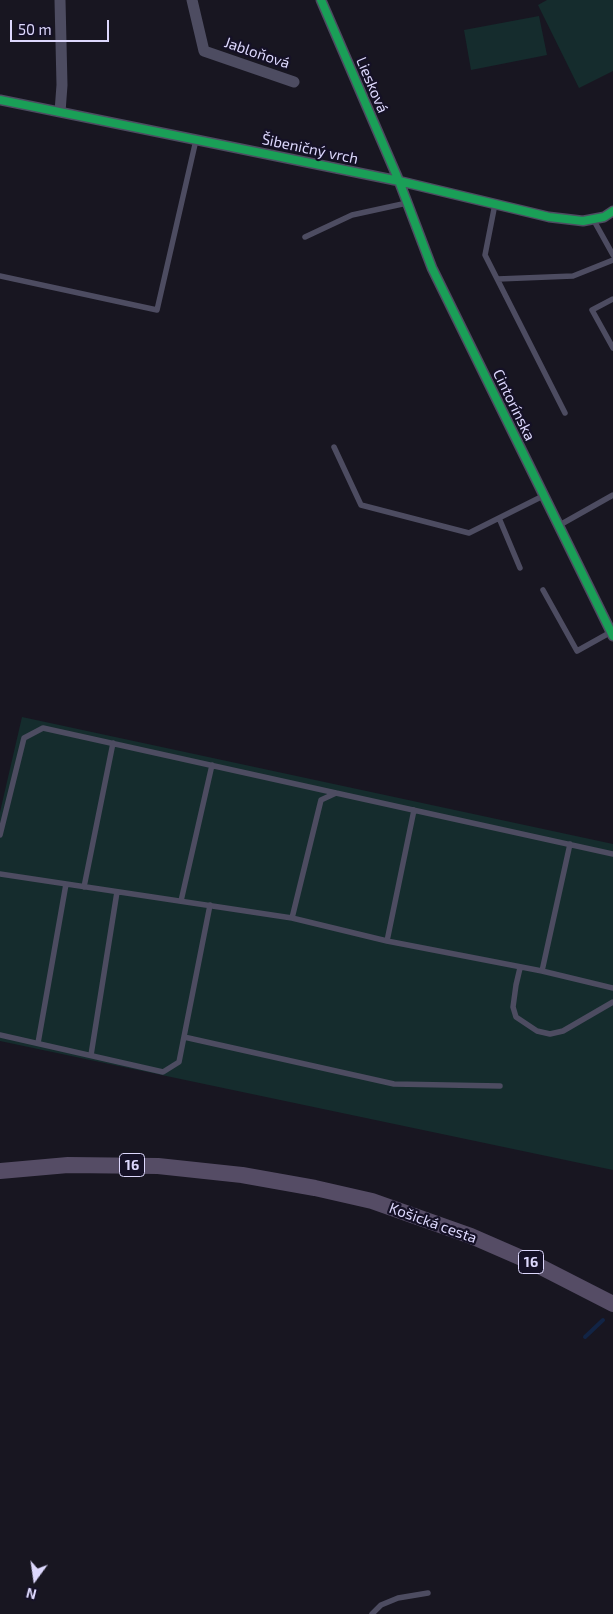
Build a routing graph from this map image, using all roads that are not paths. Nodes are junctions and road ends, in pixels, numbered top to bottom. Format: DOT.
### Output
graph roads {
  1 [pos="60,0"];
  2 [pos="192,0"];
  3 [pos="321,0"];
  4 [pos="294,82"];
  5 [pos="0,100"];
  6 [pos="60,112"];
  7 [pos="196,140"];
  8 [pos="399,182"];
  9 [pos="407,203"];
  10 [pos="495,204"];
  11 [pos="612,213"];
  12 [pos="593,219"];
  13 [pos="305,237"];
  14 [pos="613,255"];
  15 [pos="613,260"];
  16 [pos="0,276"];
  17 [pos="498,280"];
  18 [pos="613,299"];
  19 [pos="613,348"];
  20 [pos="565,413"];
  21 [pos="334,447"];
  22 [pos="613,495"];
  23 [pos="543,496"];
  24 [pos="499,518"];
  25 [pos="558,526"];
  26 [pos="520,568"];
  27 [pos="543,590"];
  28 [pos="612,633"];
  29 [pos="113,743"];
  30 [pos="212,765"];
  31 [pos="336,793"];
  32 [pos="414,810"];
  33 [pos="0,836"];
  34 [pos="570,844"];
  35 [pos="613,854"];
  36 [pos="0,874"];
  37 [pos="66,884"];
  38 [pos="84,887"];
  39 [pos="117,892"];
  40 [pos="181,901"];
  41 [pos="210,905"];
  42 [pos="292,918"];
  43 [pos="387,941"];
  44 [pos="520,968"];
  45 [pos="542,971"];
  46 [pos="613,988"];
  47 [pos="613,1002"];
  48 [pos="0,1035"];
  49 [pos="184,1037"];
  50 [pos="38,1043"];
  51 [pos="91,1055"];
  52 [pos="500,1086"];
  53 [pos="0,1171"];
  54 [pos="613,1304"];
  55 [pos="428,1593"];
  56 [pos="372,1614"];
  1 -- 6 [label="street"];
  2 -- 4 [label="street, Jabloňová"];
  3 -- 8 [label="street, Liesková"];
  5 -- 6 [label="street, Šibeničný vrch"];
  6 -- 7 [label="street, Šibeničný vrch"];
  7 -- 8 [label="street, Šibeničný vrch"];
  7 -- 16 [label="lane"];
  8 -- 9 [label="street, Cintorínska"];
  8 -- 10 [label="street, Šibeničný vrch"];
  9 -- 13 [label="lane"];
  9 -- 23 [label="street, Cintorínska"];
  10 -- 12 [label="street, Šibeničný vrch"];
  10 -- 17 [label="lane"];
  11 -- 12 [label="street, Šibeničný vrch"];
  12 -- 14 [label="lane"];
  15 -- 17 [label="lane"];
  17 -- 20 [label="lane"];
  18 -- 19 [label="lane"];
  21 -- 24 [label="lane"];
  22 -- 25 [label="lane"];
  23 -- 24 [label="lane"];
  23 -- 25 [label="street, Cintorínska"];
  24 -- 26 [label="lane"];
  25 -- 28 [label="street, Cintorínska"];
  27 -- 28 [label="lane"];
  29 -- 30 [label="lane"];
  29 -- 33 [label="lane"];
  29 -- 38 [label="lane"];
  30 -- 31 [label="lane"];
  30 -- 40 [label="lane"];
  31 -- 32 [label="lane"];
  31 -- 42 [label="lane"];
  32 -- 34 [label="lane"];
  32 -- 43 [label="lane"];
  34 -- 35 [label="lane"];
  34 -- 45 [label="lane"];
  36 -- 37 [label="lane"];
  37 -- 38 [label="lane"];
  37 -- 50 [label="lane"];
  38 -- 39 [label="lane"];
  39 -- 40 [label="lane"];
  39 -- 51 [label="lane"];
  40 -- 41 [label="lane"];
  41 -- 42 [label="lane"];
  41 -- 49 [label="lane"];
  42 -- 43 [label="lane"];
  43 -- 44 [label="lane"];
  44 -- 45 [label="lane"];
  44 -- 47 [label="lane"];
  45 -- 46 [label="lane"];
  48 -- 50 [label="lane"];
  49 -- 51 [label="lane"];
  49 -- 52 [label="lane"];
  50 -- 51 [label="lane"];
  53 -- 54 [label="main road, Košická cesta / 16"];
  55 -- 56 [label="lane"];
}
